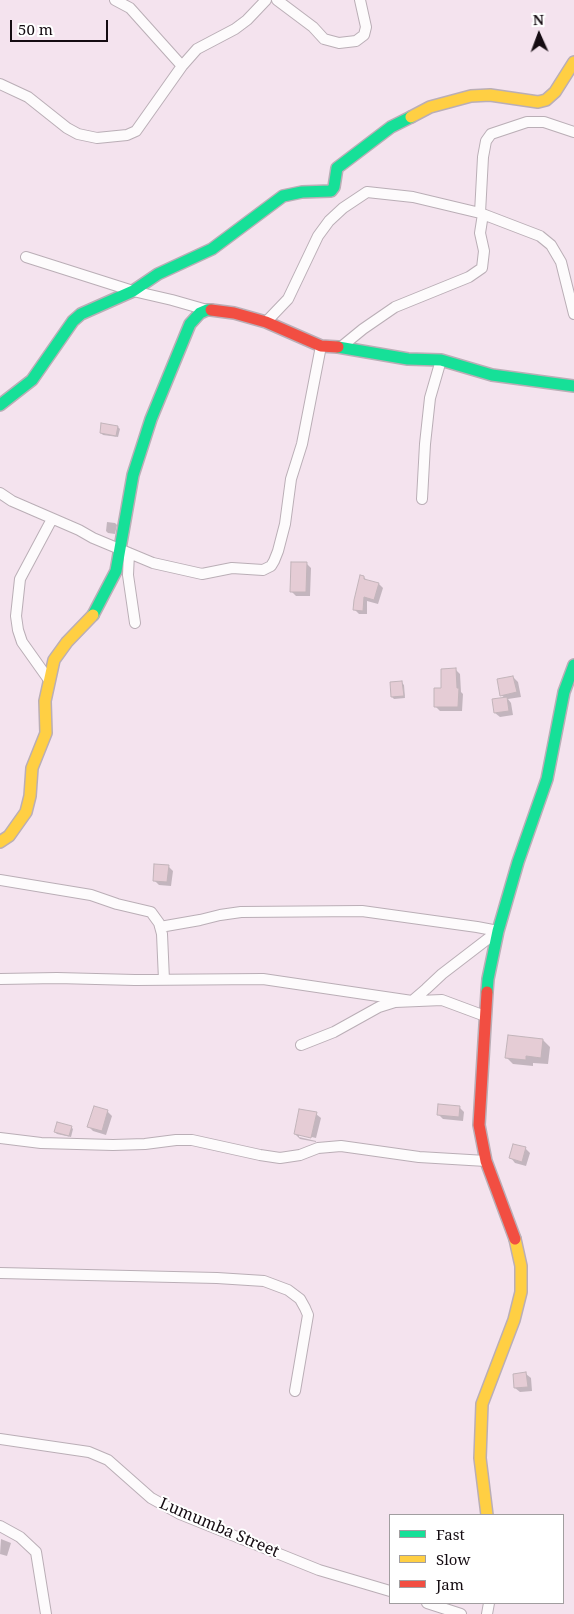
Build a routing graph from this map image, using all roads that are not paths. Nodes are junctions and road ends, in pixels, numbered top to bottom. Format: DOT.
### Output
graph roads {
  1 [pos="115,0"];
  2 [pos="266,0"];
  3 [pos="277,0"];
  4 [pos="360,0"];
  5 [pos="574,62"];
  6 [pos="182,66"];
  7 [pos="0,84"];
  8 [pos="574,132"];
  9 [pos="482,214"];
  10 [pos="26,257"];
  11 [pos="133,291"];
  12 [pos="207,310"];
  13 [pos="574,314"];
  14 [pos="266,322"];
  15 [pos="321,346"];
  16 [pos="341,347"];
  17 [pos="441,360"];
  18 [pos="574,386"];
  19 [pos="0,405"];
  20 [pos="0,493"];
  21 [pos="422,499"];
  22 [pos="52,520"];
  23 [pos="124,550"];
  24 [pos="136,623"];
  25 [pos="574,666"];
  26 [pos="49,680"];
  27 [pos="3,838"];
  28 [pos="0,880"];
  29 [pos="160,927"];
  30 [pos="498,931"];
  31 [pos="0,979"];
  32 [pos="164,980"];
  33 [pos="412,1001"];
  34 [pos="485,1016"];
  35 [pos="301,1045"];
  36 [pos="0,1138"];
  37 [pos="486,1161"];
  38 [pos="0,1273"];
  39 [pos="295,1390"];
  40 [pos="0,1439"];
  41 [pos="487,1514"];
  42 [pos="0,1526"];
  43 [pos="389,1591"];
  44 [pos="430,1604"];
  45 [pos="46,1614"];
  46 [pos="461,1614"];
  1 -- 6 [label="street"];
  2 -- 6 [label="street"];
  3 -- 4 [label="street"];
  5 -- 11 [label="street"];
  6 -- 7 [label="street"];
  8 -- 9 [label="street"];
  9 -- 13 [label="street"];
  9 -- 14 [label="street"];
  9 -- 16 [label="street"];
  10 -- 11 [label="street"];
  11 -- 12 [label="street"];
  11 -- 19 [label="street"];
  12 -- 14 [label="street"];
  12 -- 23 [label="street"];
  14 -- 15 [label="street"];
  15 -- 16 [label="street"];
  15 -- 23 [label="street"];
  16 -- 17 [label="street"];
  17 -- 18 [label="street"];
  17 -- 21 [label="street"];
  20 -- 22 [label="street"];
  22 -- 23 [label="street"];
  22 -- 26 [label="street"];
  23 -- 24 [label="street"];
  23 -- 26 [label="street"];
  25 -- 30 [label="street"];
  26 -- 27 [label="street"];
  28 -- 29 [label="street"];
  29 -- 30 [label="street"];
  29 -- 32 [label="street"];
  30 -- 33 [label="street"];
  30 -- 34 [label="street"];
  31 -- 32 [label="street"];
  32 -- 33 [label="street"];
  33 -- 34 [label="street"];
  33 -- 35 [label="street"];
  34 -- 37 [label="street"];
  36 -- 37 [label="street"];
  37 -- 41 [label="street"];
  38 -- 39 [label="street"];
  40 -- 43 [label="street, Lumumba Street"];
  42 -- 45 [label="street"];
  44 -- 46 [label="street"];
}
